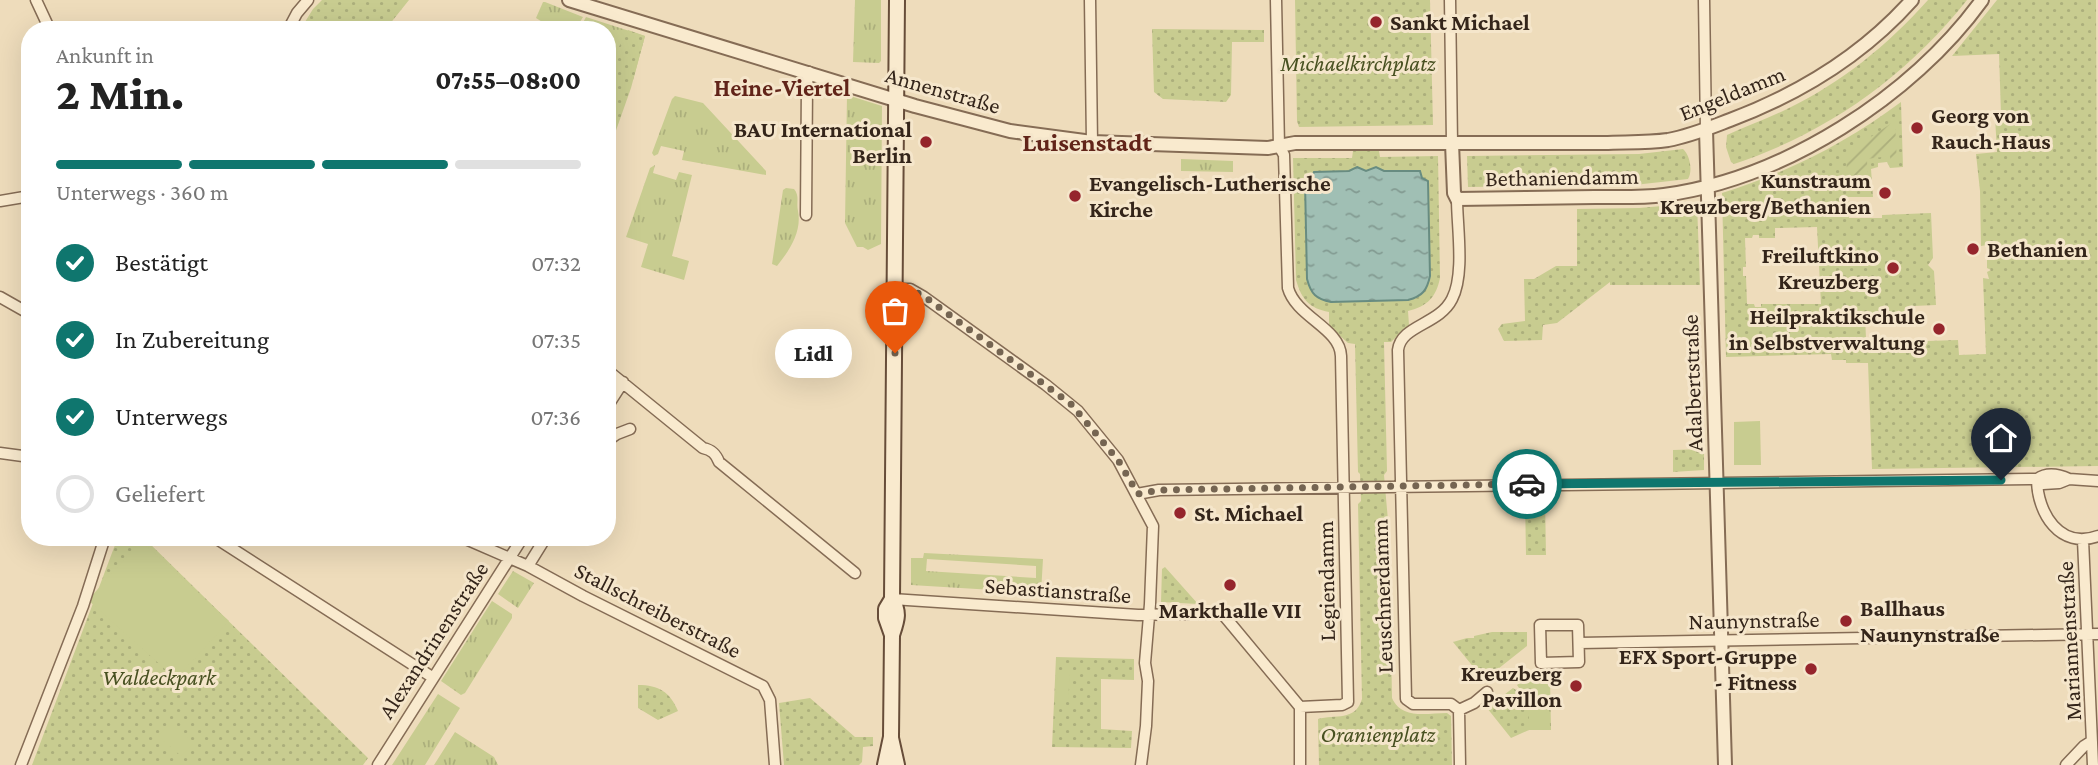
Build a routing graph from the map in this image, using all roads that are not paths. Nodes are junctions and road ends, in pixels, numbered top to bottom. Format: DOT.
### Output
graph roads {
  1 [pos="36,0"];
  2 [pos="308,0"];
  3 [pos="569,0"];
  4 [pos="897,0"];
  5 [pos="1090,0"];
  6 [pos="1276,0"];
  7 [pos="1450,0"];
  8 [pos="1704,0"];
  9 [pos="1912,0"];
  10 [pos="1982,0"];
  11 [pos="46,21"];
  12 [pos="293,21"];
  13 [pos="809,72"];
  14 [pos="897,101"];
  15 [pos="1706,130"];
  16 [pos="1091,142"];
  17 [pos="1452,143"];
  18 [pos="1279,146"];
  19 [pos="1708,185"];
  20 [pos="21,198"];
  21 [pos="1457,199"];
  22 [pos="0,201"];
  23 [pos="806,215"];
  24 [pos="895,289"];
  25 [pos="0,298"];
  26 [pos="21,309"];
  27 [pos="616,377"];
  28 [pos="623,382"];
  29 [pos="616,393"];
  30 [pos="629,429"];
  31 [pos="616,435"];
  32 [pos="0,453"];
  33 [pos="21,456"];
  34 [pos="2095,479"];
  35 [pos="2037,480"];
  36 [pos="1717,483"];
  37 [pos="1400,486"];
  38 [pos="1344,488"];
  39 [pos="1138,494"];
  40 [pos="2098,536"];
  41 [pos="2083,540"];
  42 [pos="102,546"];
  43 [pos="228,546"];
  44 [pos="480,546"];
  45 [pos="517,546"];
  46 [pos="540,546"];
  47 [pos="508,559"];
  48 [pos="527,566"];
  49 [pos="855,573"];
  50 [pos="892,598"];
  51 [pos="1149,614"];
  52 [pos="2093,634"];
  53 [pos="1722,639"];
  54 [pos="1579,643"];
  55 [pos="432,677"];
  56 [pos="1487,692"];
  57 [pos="1300,707"];
  58 [pos="1459,710"];
  59 [pos="891,737"];
  60 [pos="2095,742"];
  61 [pos="21,765"];
  62 [pos="377,765"];
  63 [pos="775,765"];
  64 [pos="885,765"];
  65 [pos="897,765"];
  66 [pos="1141,765"];
  67 [pos="1300,765"];
  68 [pos="1460,765"];
  69 [pos="1725,765"];
  70 [pos="2066,765"];
  71 [pos="2094,765"];
  1 -- 11 [label="street"];
  2 -- 12 [label="street"];
  3 -- 13 [label="street, Annenstraße"];
  4 -- 14 [label="main road"];
  5 -- 16 [label="street"];
  6 -- 18 [label="street"];
  7 -- 17 [label="street"];
  8 -- 15 [label="street, Adalbertstraße"];
  9 -- 15 [label="street, Engeldamm"];
  10 -- 19 [label="street, Bethaniendamm"];
  13 -- 14 [label="street, Annenstraße"];
  13 -- 23 [label="street"];
  14 -- 16 [label="street, Annenstraße"];
  14 -- 24 [label="main road"];
  15 -- 17 [label="street, Engeldamm"];
  15 -- 19 [label="street, Adalbertstraße"];
  16 -- 18 [label="street, Annenstraße"];
  17 -- 18 [label="street"];
  17 -- 21 [label="street, Leuschnerdamm"];
  18 -- 38 [label="street, Legiendamm"];
  19 -- 21 [label="street, Bethaniendamm"];
  19 -- 36 [label="street, Adalbertstraße"];
  20 -- 22 [label="street"];
  21 -- 37 [label="street, Leuschnerdamm"];
  24 -- 39 [label="street"];
  24 -- 50 [label="main road"];
  25 -- 26 [label="street"];
  27 -- 28 [label="street"];
  28 -- 29 [label="street"];
  28 -- 49 [label="street"];
  30 -- 31 [label="street"];
  32 -- 33 [label="street"];
  34 -- 35 [label="street"];
  35 -- 36 [label="street"];
  35 -- 41 [label="street"];
  36 -- 37 [label="street"];
  36 -- 53 [label="street, Adalbertstraße"];
  37 -- 38 [label="street"];
  37 -- 58 [label="street, Leuschnerdamm"];
  38 -- 39 [label="street"];
  38 -- 57 [label="street, Legiendamm"];
  39 -- 51 [label="street"];
  40 -- 41 [label="street"];
  41 -- 52 [label="street, Mariannenstraße"];
  42 -- 61 [label="street"];
  43 -- 55 [label="street"];
  44 -- 47 [label="street, Stallschreiberstraße"];
  45 -- 47 [label="street, Alexandrinenstraße"];
  46 -- 48 [label="street, Alexandrinenstraße"];
  47 -- 48 [label="street, Stallschreiberstraße"];
  47 -- 55 [label="street, Alexandrinenstraße"];
  48 -- 63 [label="street, Stallschreiberstraße"];
  50 -- 51 [label="street, Sebastianstraße"];
  50 -- 59 [label="main road"];
  51 -- 57 [label="street, Sebastianstraße"];
  51 -- 66 [label="street"];
  52 -- 53 [label="street, Naunynstraße"];
  52 -- 60 [label="street, Mariannenstraße"];
  53 -- 54 [label="street, Naunynstraße"];
  53 -- 69 [label="street, Adalbertstraße"];
  54 -- 54 [label="street"];
  55 -- 62 [label="street, Alexandrinenstraße"];
  56 -- 58 [label="street"];
  57 -- 67 [label="street"];
  58 -- 68 [label="street"];
  59 -- 64 [label="main road"];
  59 -- 65 [label="main road"];
  60 -- 70 [label="street"];
  60 -- 71 [label="street, Mariannenstraße"];
}
